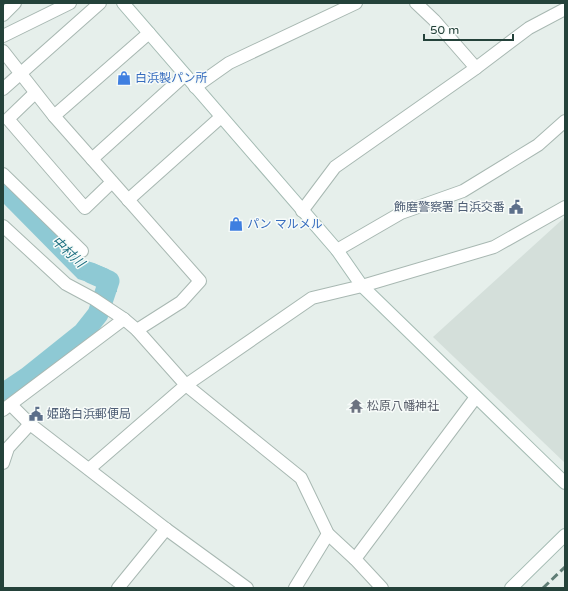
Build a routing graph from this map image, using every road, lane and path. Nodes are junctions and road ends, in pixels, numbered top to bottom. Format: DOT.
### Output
graph roads {
  1 [pos="15,3"];
  2 [pos="70,3"];
  3 [pos="100,3"];
  4 [pos="123,3"];
  5 [pos="356,3"];
  6 [pos="416,3"];
  7 [pos="565,9"];
  8 [pos="3,15"];
  9 [pos="149,33"];
  10 [pos="3,36"];
  11 [pos="3,52"];
  12 [pos="476,68"];
  13 [pos="20,74"];
  14 [pos="185,75"];
  15 [pos="195,87"];
  16 [pos="3,89"];
  17 [pos="35,93"];
  18 [pos="54,116"];
  19 [pos="221,117"];
  20 [pos="565,121"];
  21 [pos="92,159"];
  22 [pos="3,174"];
  23 [pos="112,182"];
  24 [pos="128,200"];
  25 [pos="565,207"];
  26 [pos="302,211"];
  27 [pos="3,226"];
  28 [pos="337,250"];
  29 [pos="82,251"];
  30 [pos="362,286"];
  31 [pos="124,319"];
  32 [pos="137,330"];
  33 [pos="186,385"];
  34 [pos="476,397"];
  35 [pos="7,407"];
  36 [pos="30,424"];
  37 [pos="3,463"];
  38 [pos="89,470"];
  39 [pos="565,483"];
  40 [pos="166,529"];
  41 [pos="328,534"];
  42 [pos="565,535"];
  43 [pos="355,559"];
  44 [pos="118,588"];
  45 [pos="246,588"];
  46 [pos="295,588"];
  47 [pos="382,588"];
  48 [pos="511,588"];
  1 -- 8 [label="street"];
  2 -- 10 [label="street"];
  3 -- 13 [label="street"];
  4 -- 9 [label="street"];
  5 -- 15 [label="street"];
  6 -- 12 [label="street"];
  7 -- 12 [label="street"];
  9 -- 14 [label="street"];
  9 -- 18 [label="street"];
  11 -- 13 [label="street"];
  12 -- 26 [label="street"];
  13 -- 16 [label="street"];
  13 -- 17 [label="street"];
  14 -- 15 [label="street"];
  14 -- 21 [label="street"];
  15 -- 19 [label="street"];
  17 -- 18 [label="street"];
  17 -- 23 [label="street"];
  18 -- 21 [label="street"];
  19 -- 24 [label="street"];
  19 -- 26 [label="street"];
  20 -- 28 [label="street"];
  21 -- 23 [label="street"];
  22 -- 29 [label="street"];
  23 -- 24 [label="street"];
  24 -- 32 [label="street"];
  25 -- 30 [label="street"];
  26 -- 28 [label="street"];
  27 -- 31 [label="street"];
  28 -- 30 [label="street"];
  30 -- 33 [label="street"];
  30 -- 34 [label="street"];
  31 -- 32 [label="street"];
  31 -- 35 [label="street"];
  32 -- 33 [label="street"];
  33 -- 38 [label="street"];
  33 -- 41 [label="street"];
  34 -- 39 [label="street"];
  34 -- 43 [label="street"];
  35 -- 36 [label="street"];
  36 -- 37 [label="street"];
  36 -- 38 [label="street"];
  38 -- 40 [label="street"];
  40 -- 44 [label="street"];
  40 -- 45 [label="street"];
  41 -- 43 [label="street"];
  41 -- 46 [label="street"];
  42 -- 48 [label="street"];
  43 -- 47 [label="street"];
}
